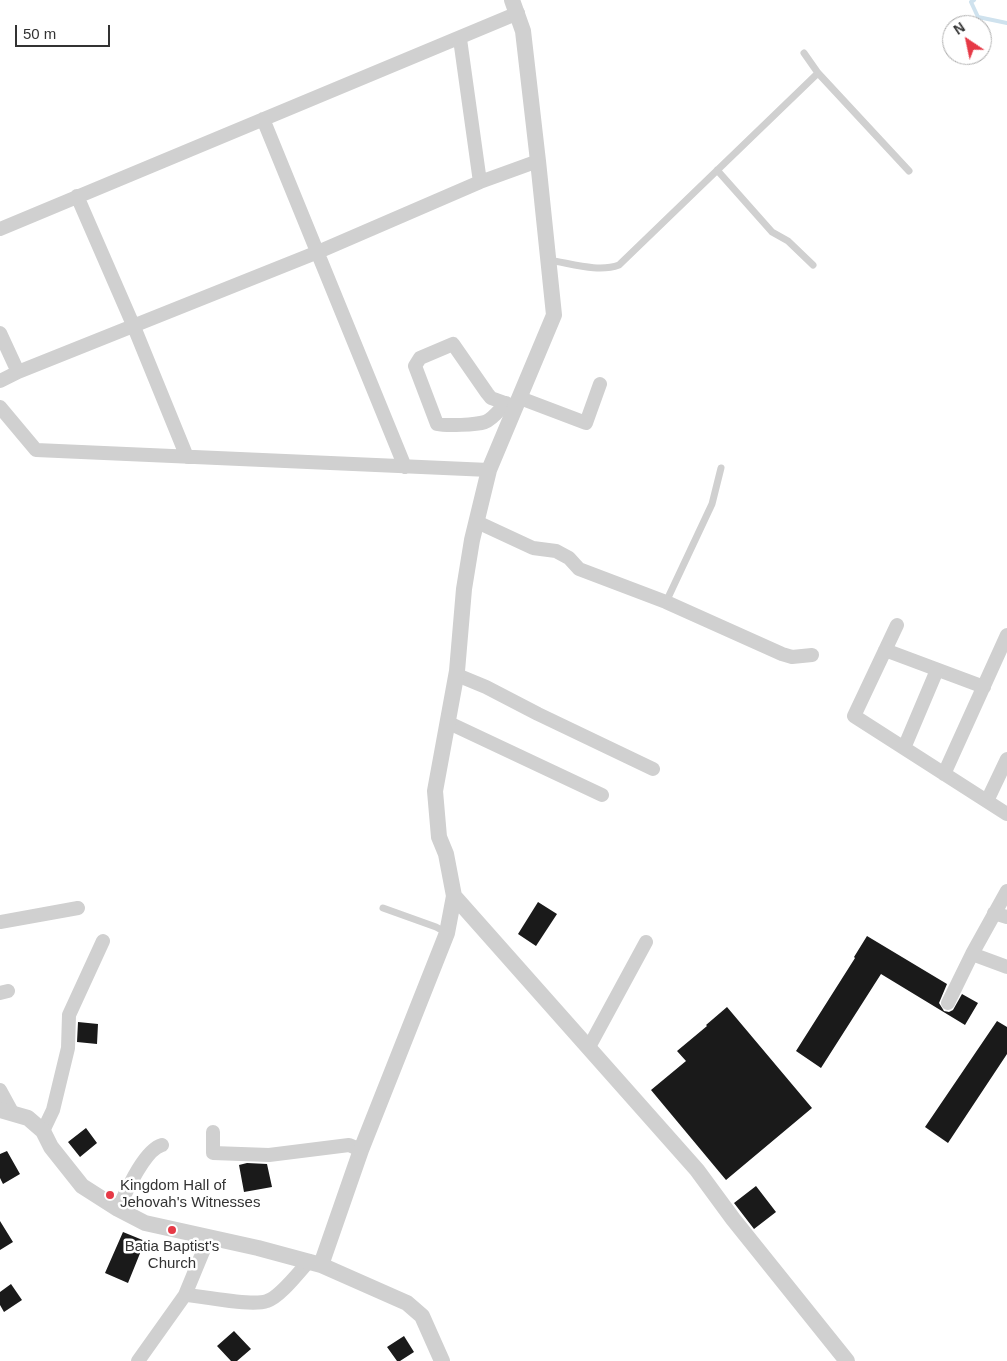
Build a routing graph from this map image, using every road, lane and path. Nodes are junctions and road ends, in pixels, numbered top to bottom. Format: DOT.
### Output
graph roads {
  1 [pos="515,7"];
  2 [pos="460,39"];
  3 [pos="804,53"];
  4 [pos="818,73"];
  5 [pos="263,119"];
  6 [pos="538,161"];
  7 [pos="717,170"];
  8 [pos="908,171"];
  9 [pos="480,182"];
  10 [pos="77,196"];
  11 [pos="0,229"];
  12 [pos="318,252"];
  13 [pos="548,260"];
  14 [pos="813,265"];
  15 [pos="134,327"];
  16 [pos="0,333"];
  17 [pos="18,372"];
  18 [pos="0,381"];
  19 [pos="600,384"];
  20 [pos="514,403"];
  21 [pos="0,407"];
  22 [pos="186,456"];
  23 [pos="405,467"];
  24 [pos="721,468"];
  25 [pos="489,470"];
  26 [pos="477,522"];
  27 [pos="666,602"];
  28 [pos="897,625"];
  29 [pos="1007,635"];
  30 [pos="885,650"];
  31 [pos="812,655"];
  32 [pos="937,670"];
  33 [pos="457,676"];
  34 [pos="984,687"];
  35 [pos="449,722"];
  36 [pos="904,748"];
  37 [pos="1007,759"];
  38 [pos="653,769"];
  39 [pos="944,774"];
  40 [pos="602,795"];
  41 [pos="986,801"];
  42 [pos="1007,814"];
  43 [pos="1007,891"];
  44 [pos="454,896"];
  45 [pos="78,908"];
  46 [pos="383,908"];
  47 [pos="1001,915"];
  48 [pos="0,922"];
  49 [pos="448,933"];
  50 [pos="103,941"];
  51 [pos="646,942"];
  52 [pos="972,954"];
  53 [pos="1007,967"];
  54 [pos="948,1003"];
  55 [pos="589,1046"];
  56 [pos="0,1090"];
  57 [pos="6,1111"];
  58 [pos="43,1131"];
  59 [pos="213,1132"];
  60 [pos="162,1145"];
  61 [pos="361,1150"];
  62 [pos="118,1209"];
  63 [pos="209,1237"];
  64 [pos="315,1263"];
  65 [pos="185,1295"];
  66 [pos="138,1361"];
  67 [pos="442,1361"];
  68 [pos="848,1361"];
  1 -- 2 [label="street"];
  1 -- 6 [label="street"];
  2 -- 5 [label="street"];
  2 -- 9 [label="street"];
  3 -- 4 [label="lane"];
  4 -- 7 [label="lane"];
  4 -- 8 [label="lane"];
  5 -- 10 [label="street"];
  5 -- 12 [label="street"];
  6 -- 9 [label="street"];
  6 -- 13 [label="street"];
  7 -- 13 [label="lane"];
  7 -- 14 [label="lane"];
  9 -- 12 [label="street"];
  10 -- 11 [label="street"];
  10 -- 15 [label="street"];
  12 -- 15 [label="street"];
  12 -- 23 [label="street"];
  13 -- 20 [label="street"];
  15 -- 17 [label="street"];
  15 -- 22 [label="street"];
  16 -- 17 [label="street"];
  17 -- 18 [label="street"];
  19 -- 20 [label="street"];
  20 -- 20 [label="street"];
  20 -- 25 [label="street"];
  21 -- 22 [label="street"];
  22 -- 23 [label="street"];
  23 -- 25 [label="street"];
  24 -- 27 [label="lane"];
  25 -- 26 [label="street"];
  26 -- 27 [label="street"];
  26 -- 33 [label="street"];
  27 -- 31 [label="street"];
  28 -- 30 [label="street"];
  29 -- 34 [label="street"];
  30 -- 32 [label="street"];
  30 -- 36 [label="street"];
  32 -- 34 [label="street"];
  32 -- 36 [label="street"];
  33 -- 35 [label="street"];
  33 -- 38 [label="street"];
  34 -- 39 [label="street"];
  35 -- 40 [label="street"];
  35 -- 44 [label="street"];
  36 -- 39 [label="street"];
  37 -- 41 [label="street"];
  39 -- 41 [label="street"];
  41 -- 42 [label="street"];
  43 -- 47 [label="street"];
  44 -- 49 [label="street"];
  44 -- 55 [label="street"];
  45 -- 48 [label="street"];
  46 -- 49 [label="lane"];
  47 -- 52 [label="street"];
  49 -- 61 [label="street"];
  50 -- 58 [label="street"];
  51 -- 55 [label="street"];
  52 -- 53 [label="street"];
  52 -- 54 [label="street"];
  55 -- 68 [label="street"];
  56 -- 57 [label="street"];
  57 -- 58 [label="street"];
  58 -- 62 [label="street"];
  59 -- 61 [label="street"];
  60 -- 62 [label="street"];
  61 -- 64 [label="street"];
  62 -- 63 [label="street"];
  63 -- 64 [label="street"];
  63 -- 65 [label="street"];
  64 -- 65 [label="street"];
  64 -- 67 [label="street"];
  65 -- 66 [label="street"];
}
